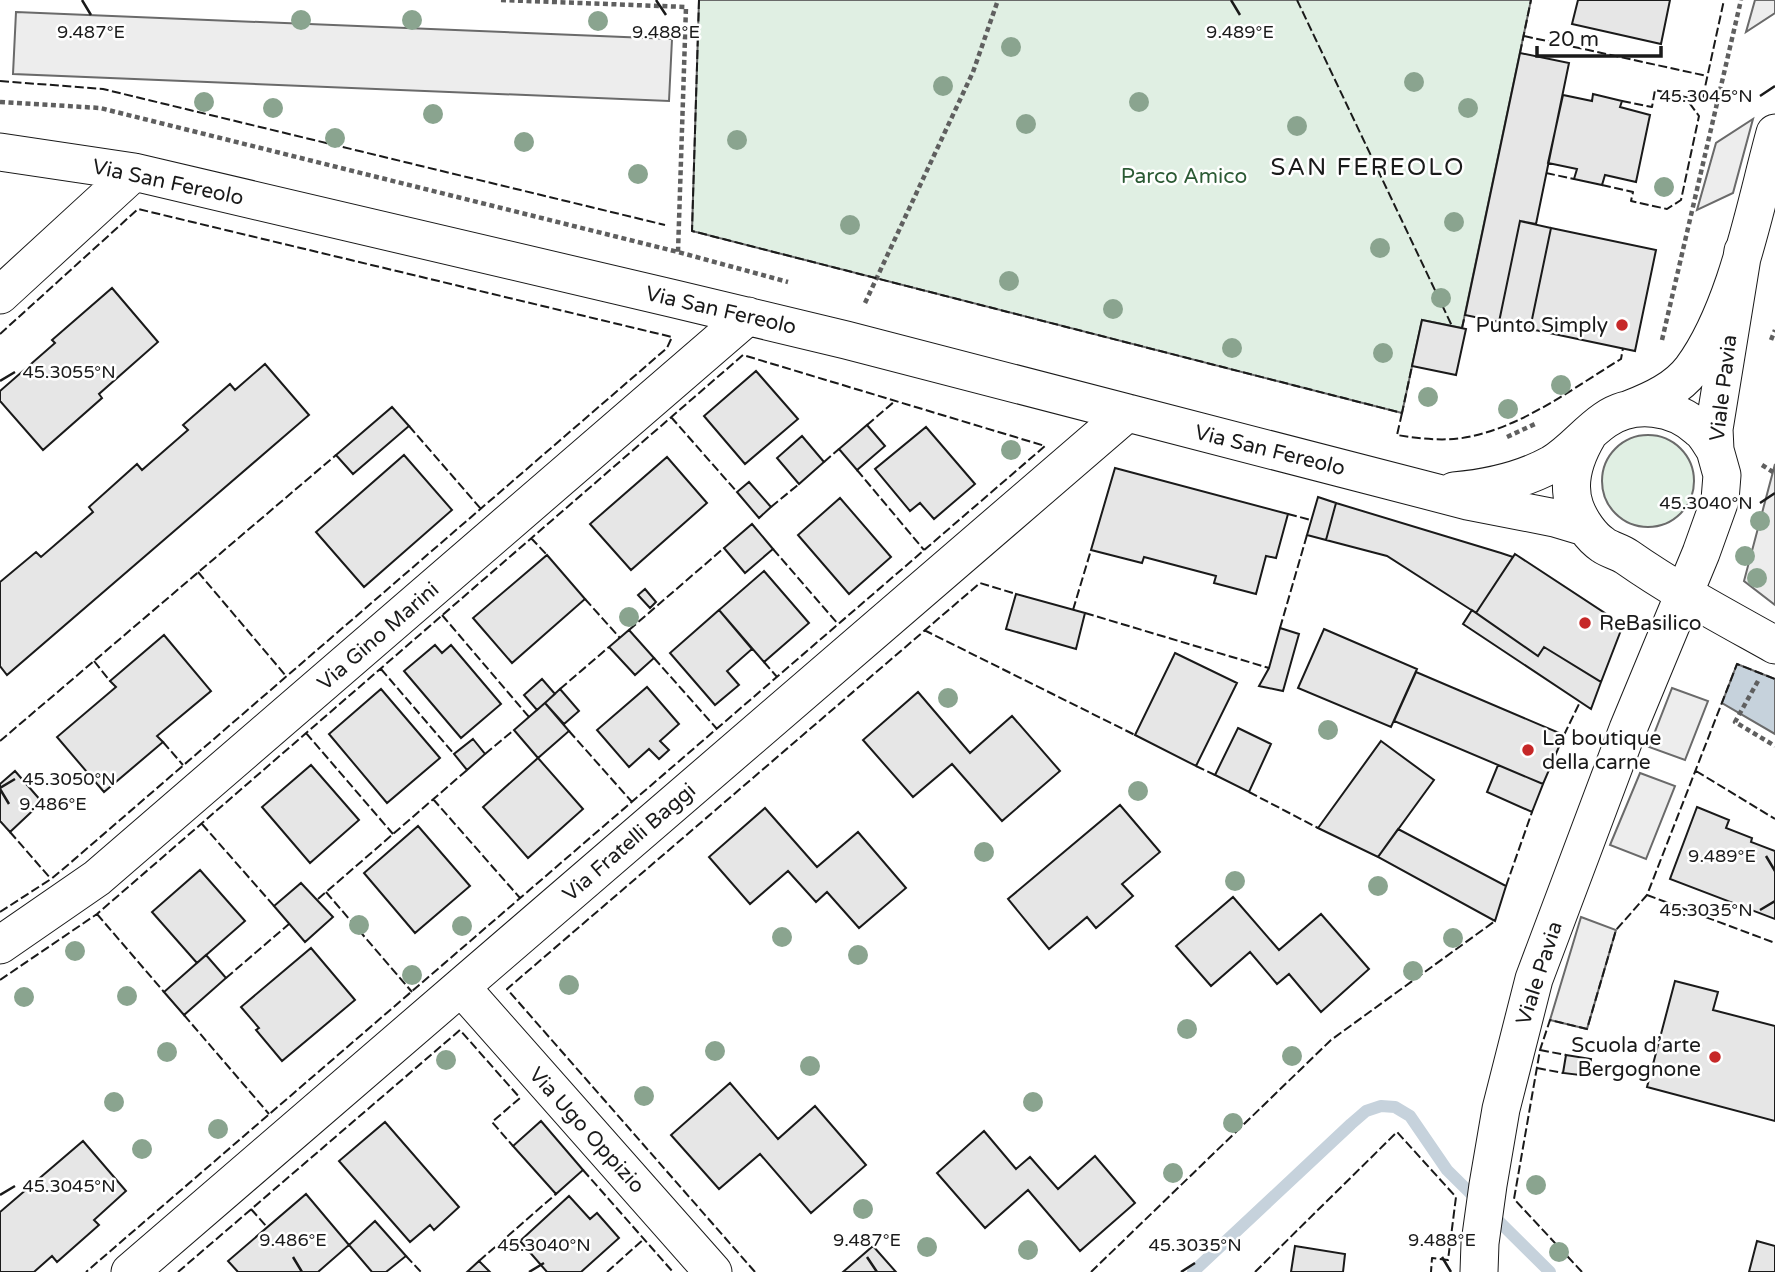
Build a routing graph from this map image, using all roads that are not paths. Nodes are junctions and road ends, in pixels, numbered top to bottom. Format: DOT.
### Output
graph roads {
  1 [pos="1775,133"];
  2 [pos="0,152"];
  3 [pos="134,172"];
  4 [pos="1743,251"];
  5 [pos="0,295"];
  6 [pos="748,316"];
  7 [pos="1630,409"];
  8 [pos="1127,413"];
  9 [pos="1588,435"];
  10 [pos="1715,450"];
  11 [pos="1436,492"];
  12 [pos="1710,523"];
  13 [pos="1585,527"];
  14 [pos="1630,559"];
  15 [pos="1684,593"];
  16 [pos="1769,659"];
  17 [pos="1645,687"];
  18 [pos="0,945"];
  19 [pos="461,987"];
  20 [pos="1480,1257"];
  21 [pos="130,1272"];
  22 [pos="713,1272"];
  1 -- 4 [label="street, Viale Pavia"];
  2 -- 3 [label="street, Via San Fereolo"];
  3 -- 5 [label="street"];
  3 -- 6 [label="street, Via San Fereolo"];
  4 -- 7 [label="street, Viale Pavia"];
  4 -- 10 [label="street, Viale Pavia"];
  6 -- 8 [label="street, Via San Fereolo"];
  6 -- 18 [label="street, Via Gino Marini"];
  7 -- 9 [label="street, Via San Fereolo"];
  7 -- 10 [label="street"];
  8 -- 11 [label="street, Via San Fereolo"];
  8 -- 19 [label="street, Via Fratelli Baggi"];
  9 -- 11 [label="street, Via San Fereolo"];
  9 -- 13 [label="street, Via San Fereolo"];
  10 -- 12 [label="street, Viale Pavia"];
  11 -- 13 [label="street, Via San Fereolo"];
  12 -- 14 [label="street, Viale Pavia"];
  12 -- 15 [label="street, Viale Pavia"];
  13 -- 14 [label="street, Via San Fereolo"];
  14 -- 15 [label="street, Via San Fereolo"];
  14 -- 17 [label="street, Viale Pavia"];
  15 -- 16 [label="street, Via San Fereolo"];
  15 -- 17 [label="street, Viale Pavia"];
  17 -- 20 [label="street, Viale Pavia"];
  19 -- 21 [label="street, Via Fratelli Baggi"];
  19 -- 22 [label="street, Via Ugo Oppizio"];
}
